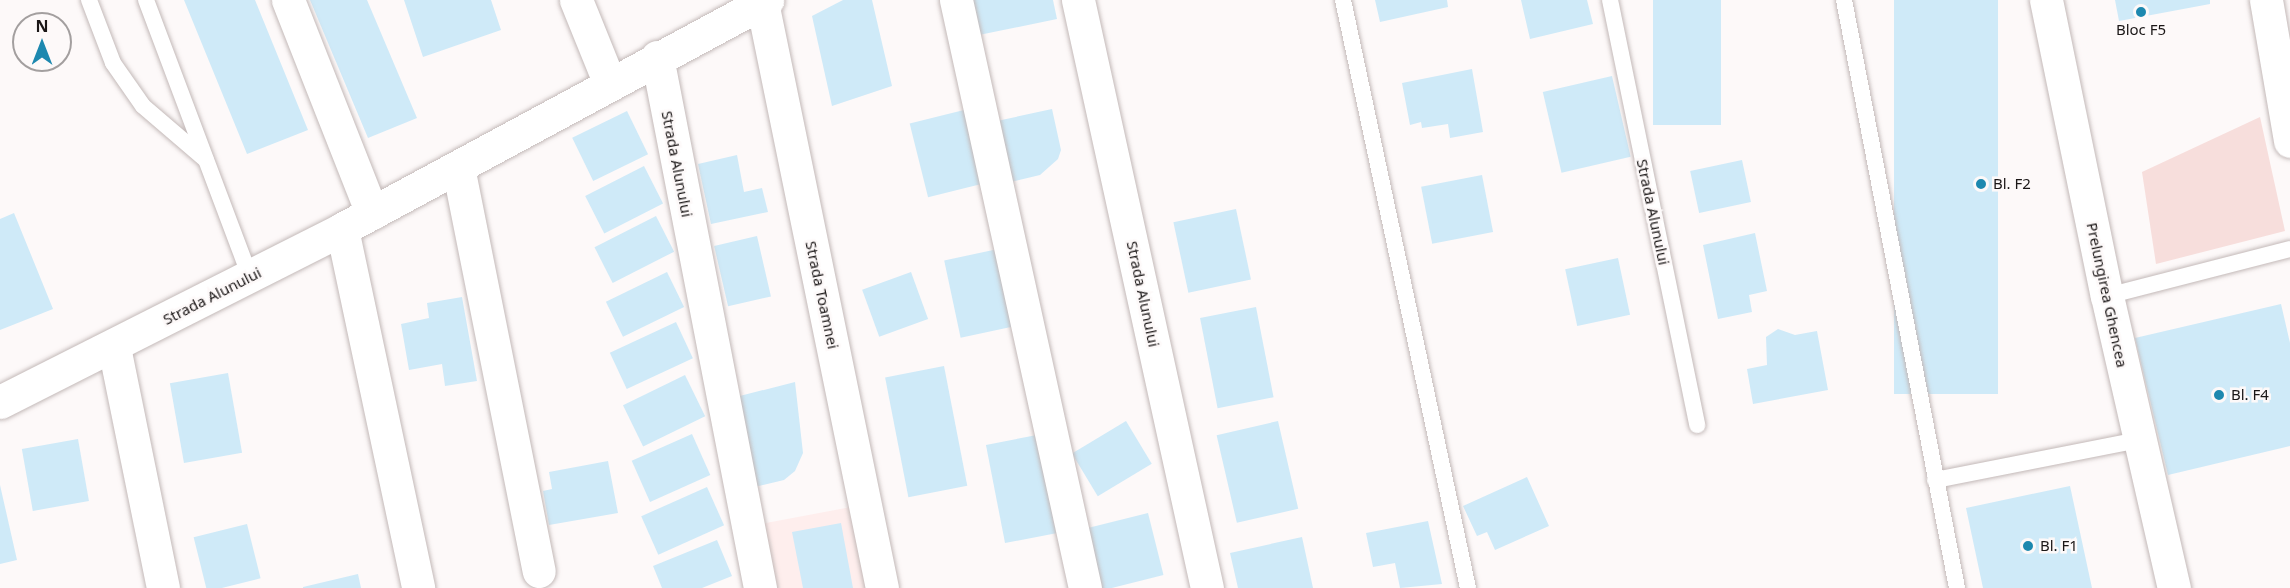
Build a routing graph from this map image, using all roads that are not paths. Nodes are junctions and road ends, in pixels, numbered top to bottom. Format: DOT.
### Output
graph roads {
  1 [pos="89,0"];
  2 [pos="146,0"];
  3 [pos="288,0"];
  4 [pos="576,0"];
  5 [pos="956,0"];
  6 [pos="1078,0"];
  7 [pos="1343,0"];
  8 [pos="1610,0"];
  9 [pos="1844,0"];
  10 [pos="2046,0"];
  11 [pos="2266,0"];
  12 [pos="748,5"];
  13 [pos="657,57"];
  14 [pos="610,84"];
  15 [pos="2290,141"];
  16 [pos="206,160"];
  17 [pos="458,167"];
  18 [pos="372,213"];
  19 [pos="342,229"];
  20 [pos="2290,249"];
  21 [pos="250,276"];
  22 [pos="2107,296"];
  23 [pos="114,347"];
  24 [pos="0,402"];
  25 [pos="1697,425"];
  26 [pos="2139,440"];
  27 [pos="1935,480"];
  28 [pos="539,571"];
  29 [pos="163,588"];
  30 [pos="418,588"];
  31 [pos="760,588"];
  32 [pos="882,588"];
  33 [pos="1085,588"];
  34 [pos="1207,588"];
  35 [pos="1468,588"];
  36 [pos="1957,588"];
  37 [pos="2174,588"];
  1 -- 16 [label="lane"];
  2 -- 16 [label="lane"];
  3 -- 18 [label="street"];
  4 -- 14 [label="street"];
  5 -- 33 [label="street"];
  6 -- 34 [label="street, Strada Alunului"];
  7 -- 35 [label="lane"];
  8 -- 25 [label="lane, Strada Alunului"];
  9 -- 27 [label="lane"];
  10 -- 22 [label="street, Prelungirea Ghencea"];
  11 -- 15 [label="street"];
  12 -- 13 [label="street, Strada Alunului"];
  12 -- 32 [label="street, Strada Toamnei"];
  13 -- 14 [label="street, Strada Alunului"];
  13 -- 31 [label="street, Strada Alunului"];
  14 -- 17 [label="street, Strada Alunului"];
  16 -- 21 [label="lane"];
  17 -- 18 [label="street, Strada Alunului"];
  17 -- 28 [label="street"];
  18 -- 19 [label="street, Strada Alunului"];
  19 -- 21 [label="street, Strada Alunului"];
  19 -- 30 [label="street"];
  20 -- 22 [label="lane"];
  21 -- 23 [label="street, Strada Alunului"];
  22 -- 26 [label="street, Prelungirea Ghencea"];
  23 -- 24 [label="street, Strada Alunului"];
  23 -- 29 [label="street"];
  26 -- 27 [label="lane"];
  26 -- 37 [label="street, Prelungirea Ghencea"];
  27 -- 36 [label="lane"];
}
